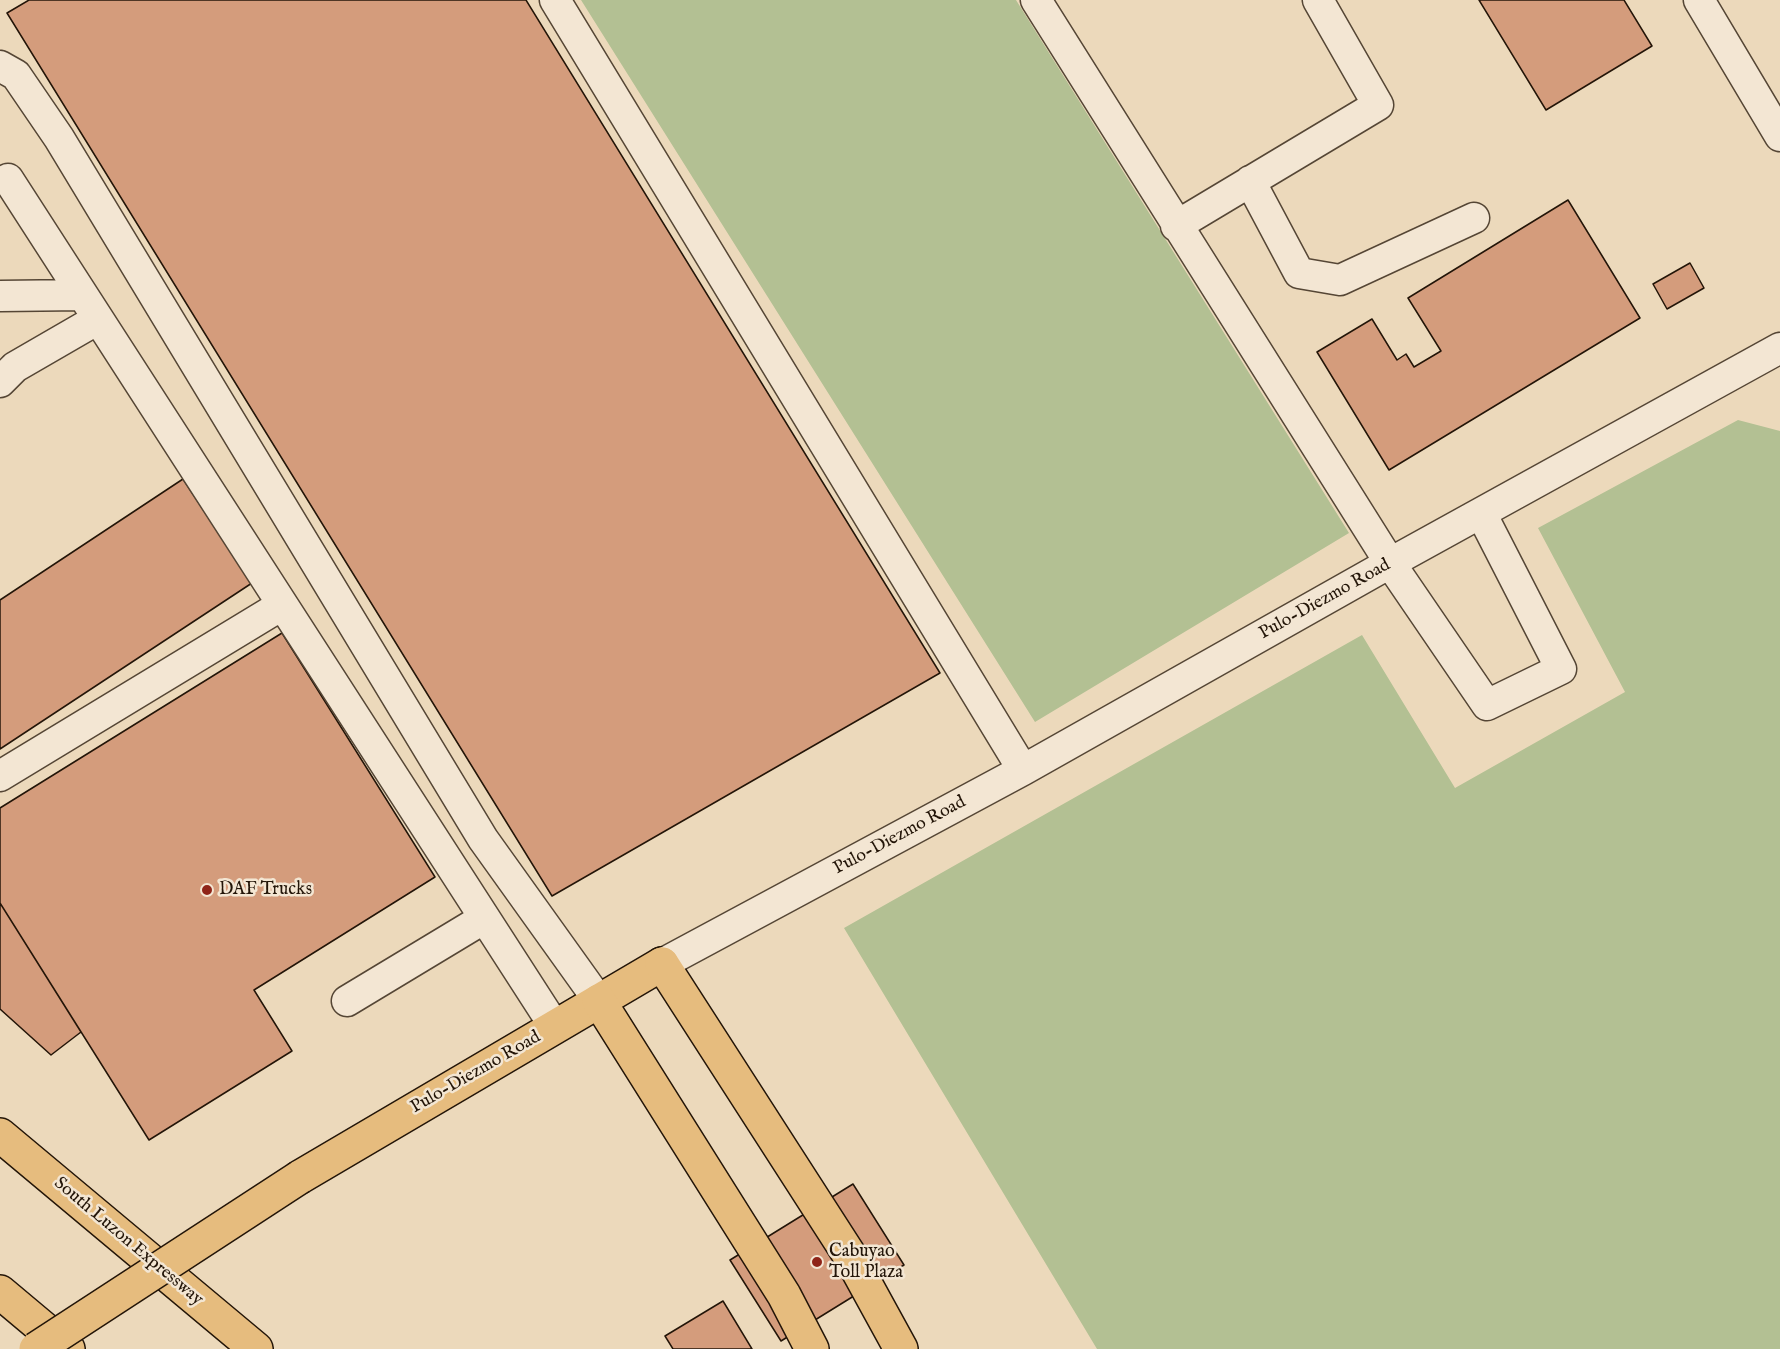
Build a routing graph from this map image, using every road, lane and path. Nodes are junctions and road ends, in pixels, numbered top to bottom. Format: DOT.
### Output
graph roads {
  1 [pos="555,0"];
  2 [pos="1036,0"];
  3 [pos="1318,0"];
  4 [pos="1699,0"];
  5 [pos="0,66"];
  6 [pos="1780,136"];
  7 [pos="8,179"];
  8 [pos="1250,181"];
  9 [pos="1474,218"];
  10 [pos="1176,226"];
  11 [pos="0,296"];
  12 [pos="90,307"];
  13 [pos="1780,348"];
  14 [pos="0,381"];
  15 [pos="1481,513"];
  16 [pos="1390,563"];
  17 [pos="282,605"];
  18 [pos="1023,770"];
  19 [pos="0,776"];
  20 [pos="483,919"];
  21 [pos="662,964"];
  22 [pos="347,1001"];
  23 [pos="599,1001"];
  24 [pos="555,1027"];
  25 [pos="0,1136"];
  26 [pos="0,1292"];
  27 [pos="36,1349"];
  28 [pos="68,1349"];
  29 [pos="256,1349"];
  30 [pos="812,1349"];
  31 [pos="901,1349"];
  1 -- 18 [label="street"];
  2 -- 10 [label="street"];
  3 -- 8 [label="street"];
  4 -- 6 [label="street"];
  5 -- 23 [label="street"];
  7 -- 12 [label="street"];
  8 -- 9 [label="street"];
  8 -- 10 [label="street"];
  10 -- 16 [label="street"];
  11 -- 12 [label="street"];
  12 -- 14 [label="street"];
  12 -- 17 [label="street"];
  13 -- 15 [label="street, Pulo-Diezmo Road"];
  15 -- 16 [label="street, Pulo-Diezmo Road"];
  15 -- 16 [label="street"];
  16 -- 18 [label="street, Pulo-Diezmo Road"];
  17 -- 19 [label="street"];
  17 -- 20 [label="street"];
  18 -- 21 [label="street, Pulo-Diezmo Road"];
  20 -- 22 [label="street"];
  20 -- 24 [label="street"];
  21 -- 23 [label="main road, Pulo-Diezmo Road"];
  21 -- 31 [label="main road"];
  23 -- 24 [label="main road, Pulo-Diezmo Road"];
  23 -- 30 [label="main road"];
  24 -- 27 [label="main road, Pulo-Diezmo Road, bridge"];
  25 -- 29 [label="main road, South Luzon Expressway"];
  26 -- 28 [label="main road"];
}
